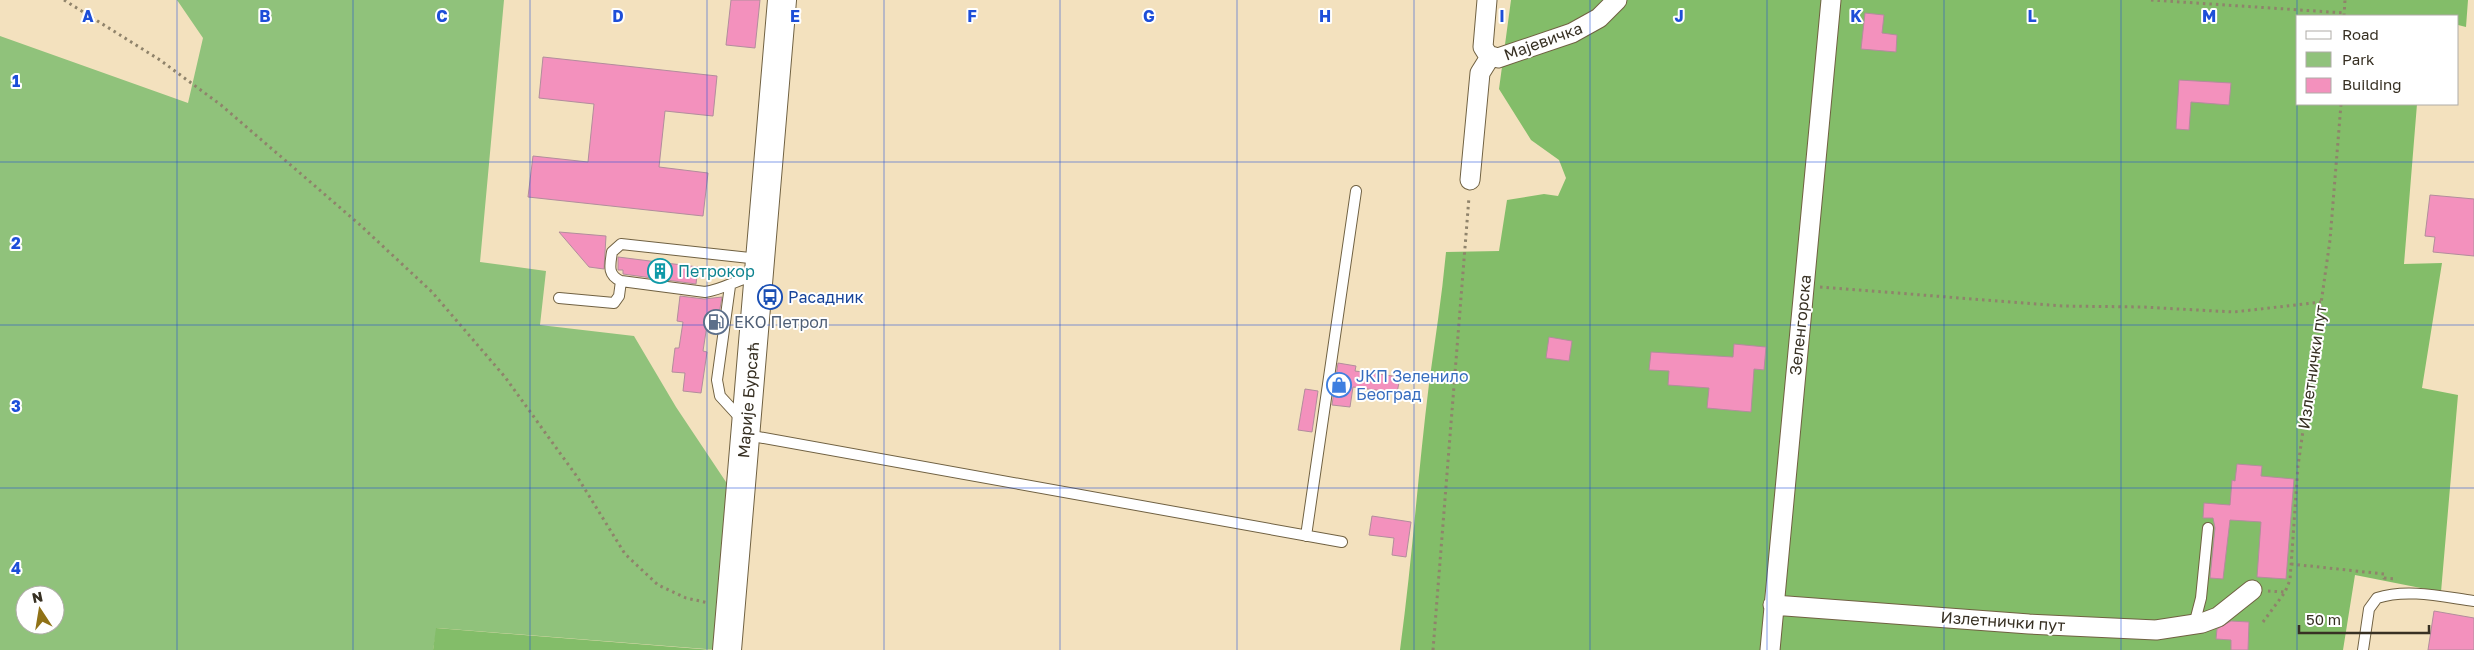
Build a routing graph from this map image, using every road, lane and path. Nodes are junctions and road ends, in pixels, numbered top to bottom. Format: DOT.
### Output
graph roads {
  1 [pos="64,0"];
  2 [pos="782,0"];
  3 [pos="1487,0"];
  4 [pos="1617,0"];
  5 [pos="1831,0"];
  6 [pos="2151,0"];
  7 [pos="2345,0"];
  8 [pos="2345,15"];
  9 [pos="1490,57"];
  10 [pos="2341,105"];
  11 [pos="1470,180"];
  12 [pos="1356,191"];
  13 [pos="760,267"];
  14 [pos="621,281"];
  15 [pos="730,286"];
  16 [pos="1804,286"];
  17 [pos="559,298"];
  18 [pos="2321,302"];
  19 [pos="746,429"];
  20 [pos="2208,528"];
  21 [pos="1306,536"];
  22 [pos="1342,542"];
  23 [pos="2292,564"];
  24 [pos="2384,578"];
  25 [pos="2252,590"];
  26 [pos="2474,602"];
  27 [pos="1773,605"];
  28 [pos="730,607"];
  29 [pos="2263,622"];
  30 [pos="2194,625"];
  31 [pos="727,650"];
  32 [pos="1433,650"];
  33 [pos="1770,650"];
  34 [pos="2364,650"];
  1 -- 28 [label="path"];
  2 -- 13 [label="street, Марије Бурсаћ"];
  3 -- 9 [label="street, Мајевичка"];
  4 -- 9 [label="street, Мајевичка"];
  5 -- 16 [label="street, Зеленгорска"];
  6 -- 8 [label="path"];
  7 -- 8 [label="path"];
  9 -- 11 [label="street, Мајевичка"];
  10 -- 18 [label="path, Излетнички пут"];
  11 -- 32 [label="path"];
  12 -- 21 [label="lane"];
  13 -- 14 [label="lane"];
  13 -- 15 [label="lane"];
  13 -- 19 [label="street, Марије Бурсаћ"];
  14 -- 15 [label="lane"];
  14 -- 17 [label="lane"];
  15 -- 19 [label="lane"];
  16 -- 18 [label="path"];
  16 -- 27 [label="street, Зеленгорска"];
  18 -- 23 [label="path, Излетнички пут"];
  19 -- 21 [label="lane"];
  19 -- 28 [label="street, Марије Бурсаћ"];
  20 -- 30 [label="lane"];
  21 -- 22 [label="lane"];
  23 -- 24 [label="path"];
  23 -- 29 [label="path, Излетнички пут"];
  25 -- 30 [label="street, Излетнички пут"];
  26 -- 34 [label="lane"];
  27 -- 30 [label="street, Излетнички пут"];
  27 -- 33 [label="street, Зеленгорска"];
  28 -- 31 [label="street, Марије Бурсаћ"];
}
